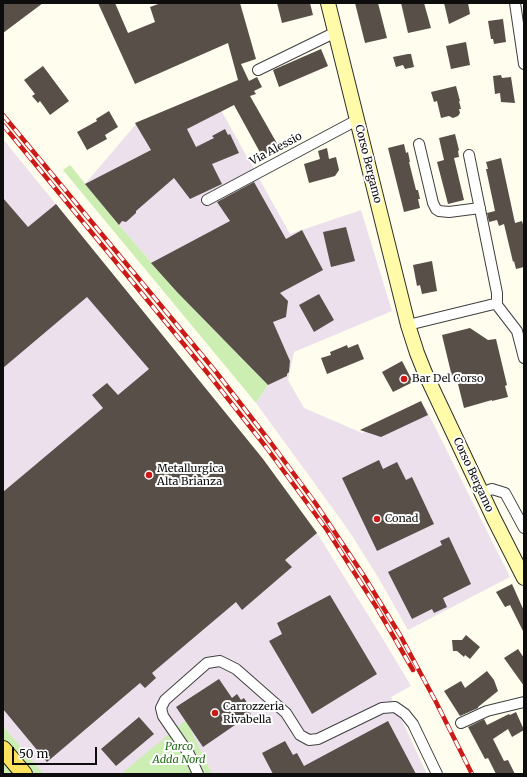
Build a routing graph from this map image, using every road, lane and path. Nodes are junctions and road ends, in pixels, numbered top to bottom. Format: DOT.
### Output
graph roads {
  1 [pos="328,3"];
  2 [pos="515,3"];
  3 [pos="336,32"];
  4 [pos="524,64"];
  5 [pos="258,70"];
  6 [pos="357,120"];
  7 [pos="419,144"];
  8 [pos="469,155"];
  9 [pos="206,200"];
  10 [pos="480,208"];
  11 [pos="497,305"];
  12 [pos="408,325"];
  13 [pos="524,358"];
  14 [pos="481,493"];
  15 [pos="524,528"];
  16 [pos="524,578"];
  17 [pos="524,702"];
  18 [pos="461,723"];
  19 [pos="3,750"];
  20 [pos="24,774"];
  21 [pos="198,774"];
  22 [pos="437,774"];
  1 -- 3 [label="main road, Corso Bergamo"];
  2 -- 4 [label="street"];
  3 -- 5 [label="street"];
  3 -- 6 [label="main road, Corso Bergamo"];
  6 -- 9 [label="street, Via Alessio"];
  6 -- 12 [label="main road, Corso Bergamo"];
  7 -- 10 [label="street"];
  8 -- 10 [label="street"];
  10 -- 11 [label="street"];
  11 -- 12 [label="street"];
  11 -- 13 [label="street"];
  12 -- 14 [label="main road, Corso Bergamo"];
  14 -- 15 [label="street"];
  14 -- 16 [label="main road, Corso Bergamo"];
  17 -- 18 [label="street"];
  19 -- 20 [label="main road"];
  21 -- 22 [label="street"];
}
